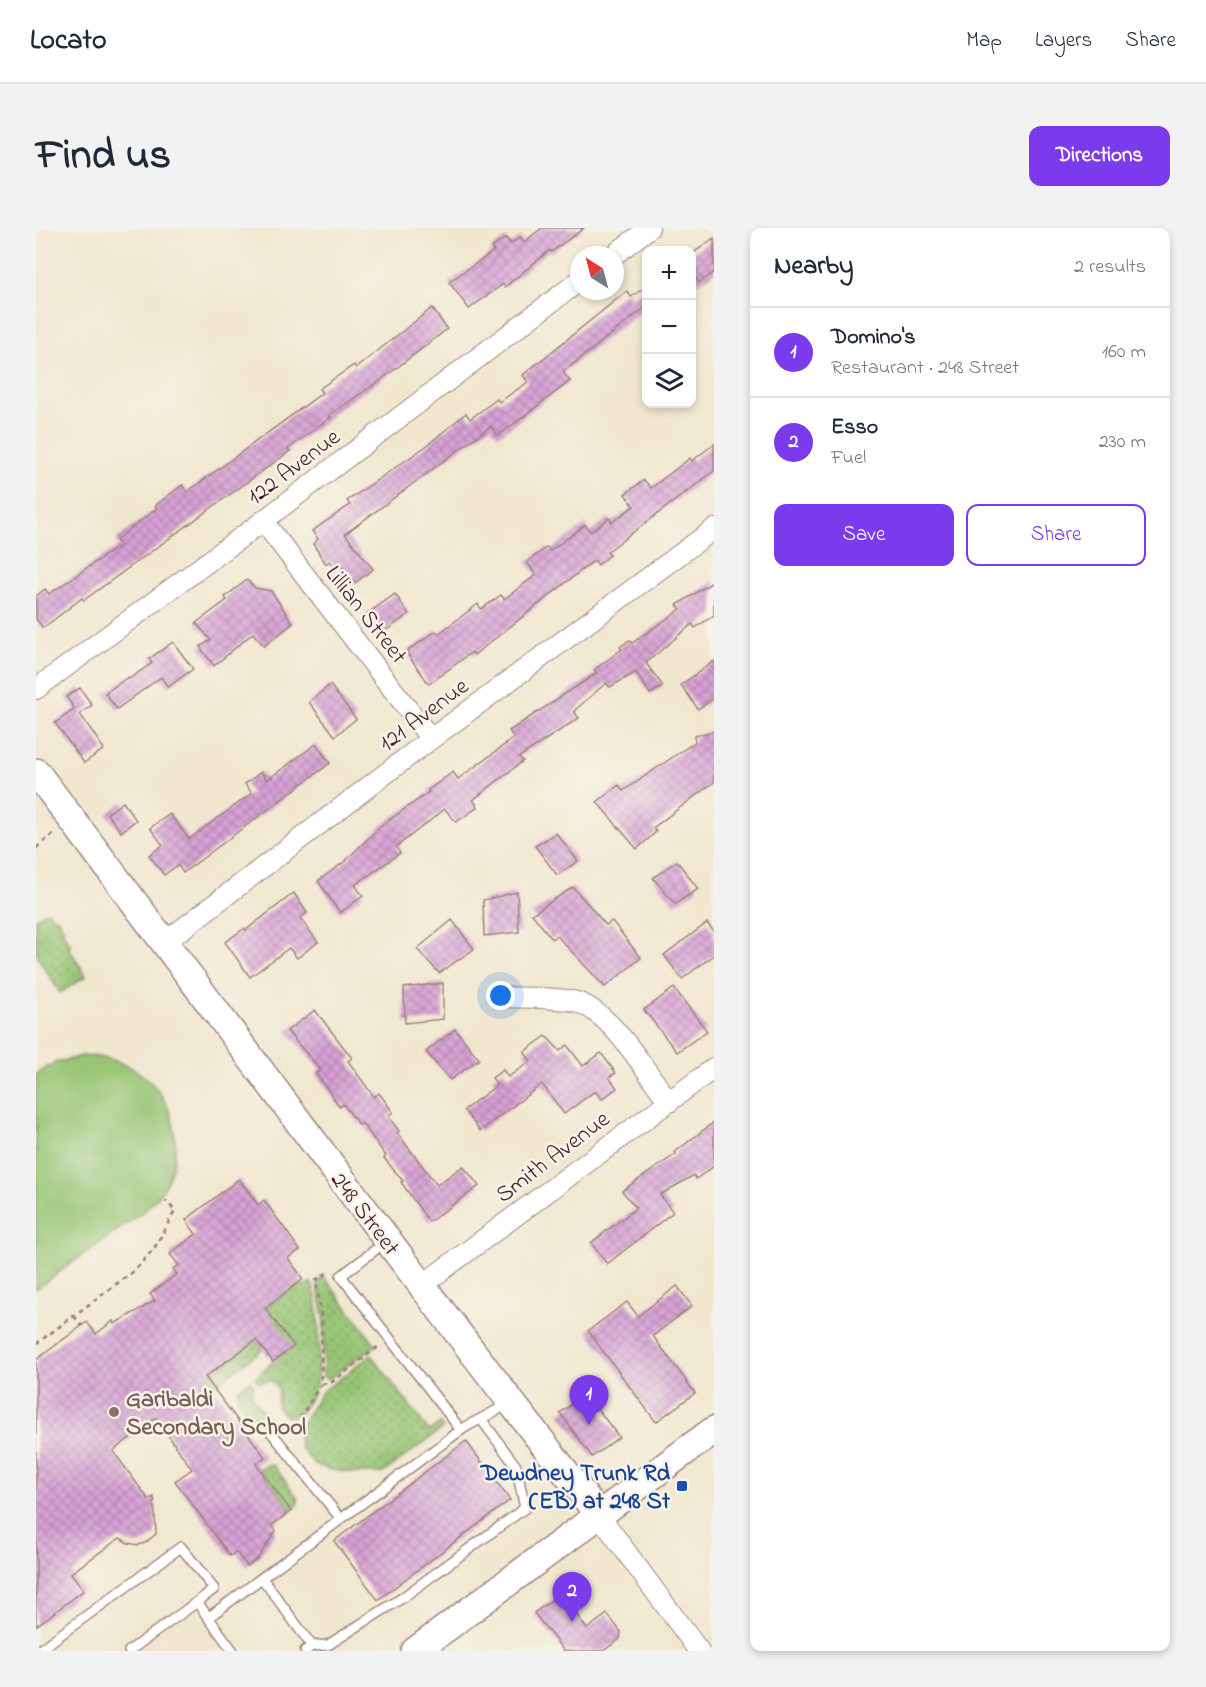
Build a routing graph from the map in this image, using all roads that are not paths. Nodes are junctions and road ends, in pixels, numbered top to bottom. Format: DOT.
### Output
graph roads {
  1 [pos="649,228"];
  2 [pos="624,247"];
  3 [pos="570,288"];
  4 [pos="263,521"];
  5 [pos="714,529"];
  6 [pos="36,689"];
  7 [pos="431,739"];
  8 [pos="36,772"];
  9 [pos="165,942"];
  10 [pos="503,998"];
  11 [pos="714,1068"];
  12 [pos="669,1101"];
  13 [pos="375,1250"];
  14 [pos="421,1286"];
  15 [pos="510,1401"];
  16 [pos="481,1419"];
  17 [pos="461,1430"];
  18 [pos="714,1430"];
  19 [pos="270,1432"];
  20 [pos="599,1515"];
  21 [pos="341,1519"];
  22 [pos="262,1578"];
  23 [pos="196,1602"];
  24 [pos="208,1617"];
  25 [pos="309,1649"];
  26 [pos="38,1651"];
  27 [pos="129,1651"];
  28 [pos="233,1651"];
  29 [pos="415,1651"];
  30 [pos="699,1651"];
  1 -- 2 [label="street"];
  3 -- 4 [label="street, 122 Avenue"];
  4 -- 6 [label="street, 122 Avenue"];
  4 -- 7 [label="street, Lillian Street"];
  5 -- 7 [label="street, 121 Avenue"];
  7 -- 9 [label="street, 121 Avenue"];
  8 -- 9 [label="street, 248 Street"];
  9 -- 14 [label="street, 248 Street"];
  10 -- 12 [label="street"];
  11 -- 12 [label="street, Smith Avenue"];
  12 -- 14 [label="street, Smith Avenue"];
  13 -- 17 [label="lane"];
  14 -- 15 [label="street, 248 Street"];
  15 -- 16 [label="lane"];
  15 -- 20 [label="street, 248 Street"];
  16 -- 17 [label="lane"];
  16 -- 25 [label="lane"];
  17 -- 21 [label="lane"];
  18 -- 20 [label="street"];
  19 -- 21 [label="lane"];
  20 -- 29 [label="street"];
  20 -- 30 [label="street, 248 Street"];
  21 -- 22 [label="lane"];
  22 -- 24 [label="lane"];
  22 -- 25 [label="lane"];
  23 -- 24 [label="lane"];
  23 -- 26 [label="lane"];
  23 -- 27 [label="lane"];
  24 -- 28 [label="lane"];
}
